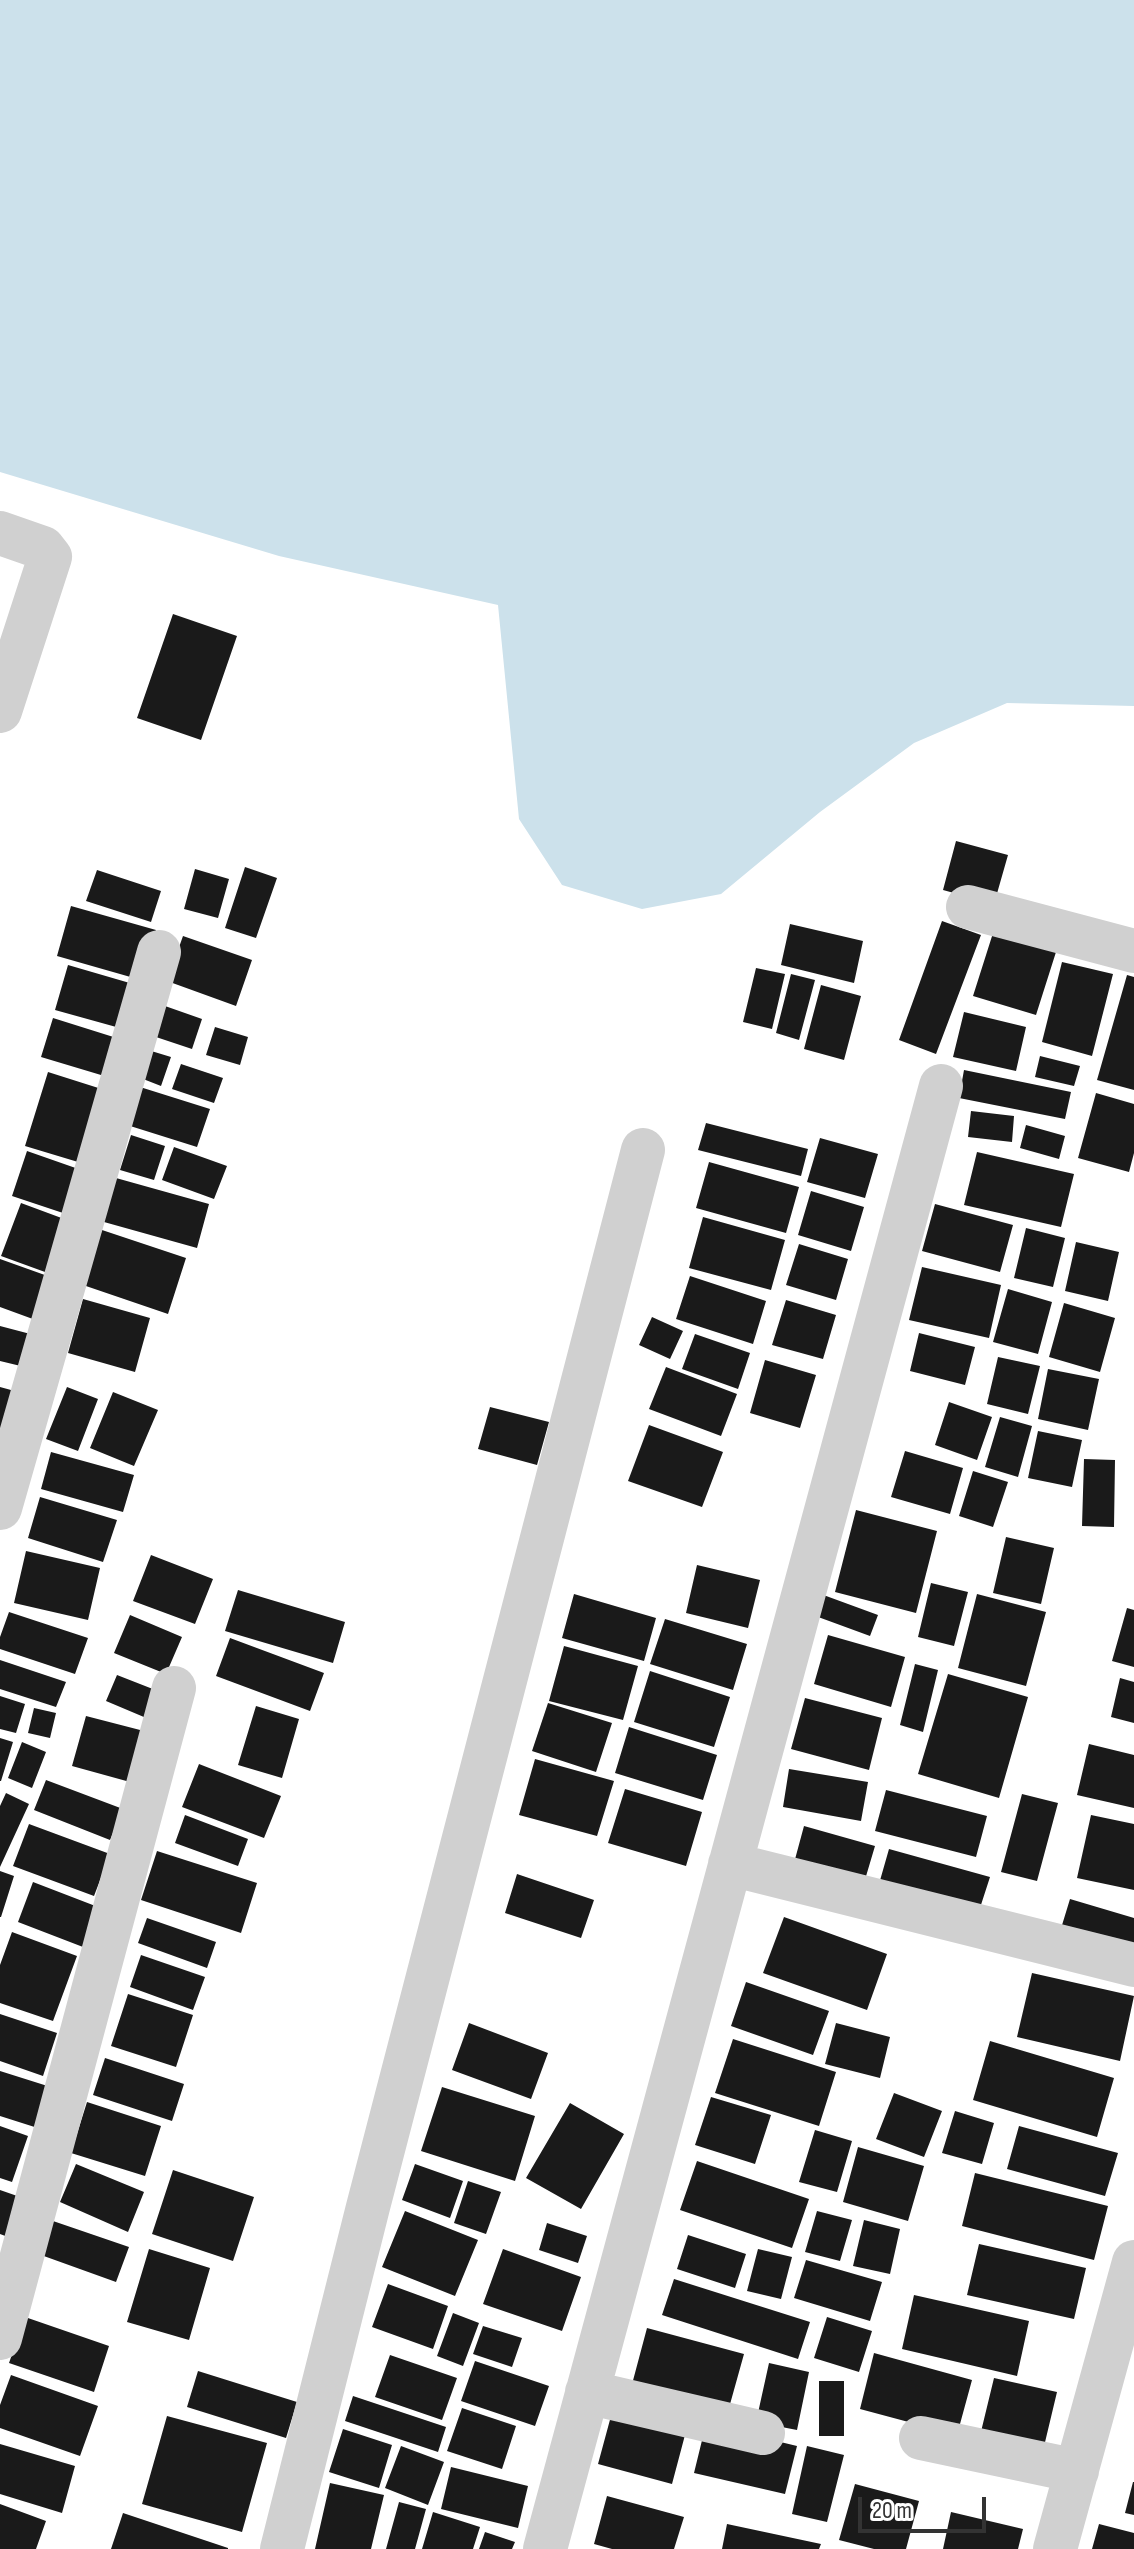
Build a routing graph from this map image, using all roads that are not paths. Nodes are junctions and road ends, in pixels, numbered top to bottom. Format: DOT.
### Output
graph roads {
  1 [pos="0,533"];
  2 [pos="0,711"];
  3 [pos="968,907"];
  4 [pos="1134,951"];
  5 [pos="159,952"];
  6 [pos="941,1086"];
  7 [pos="643,1150"];
  8 [pos="0,1508"];
  9 [pos="174,1688"];
  10 [pos="730,1864"];
  11 [pos="1134,1965"];
  12 [pos="1134,2262"];
  13 [pos="0,2338"];
  14 [pos="587,2392"];
  15 [pos="763,2433"];
  16 [pos="921,2438"];
  17 [pos="1077,2471"];
  18 [pos="282,2549"];
  19 [pos="545,2549"];
  20 [pos="1055,2549"];
  1 -- 2 [label="street"];
  3 -- 4 [label="street"];
  5 -- 8 [label="street"];
  6 -- 10 [label="street"];
  7 -- 18 [label="street"];
  9 -- 13 [label="street"];
  10 -- 11 [label="street"];
  10 -- 14 [label="street"];
  12 -- 17 [label="street"];
  14 -- 15 [label="street"];
  14 -- 19 [label="street"];
  16 -- 17 [label="street"];
  17 -- 20 [label="street"];
}
